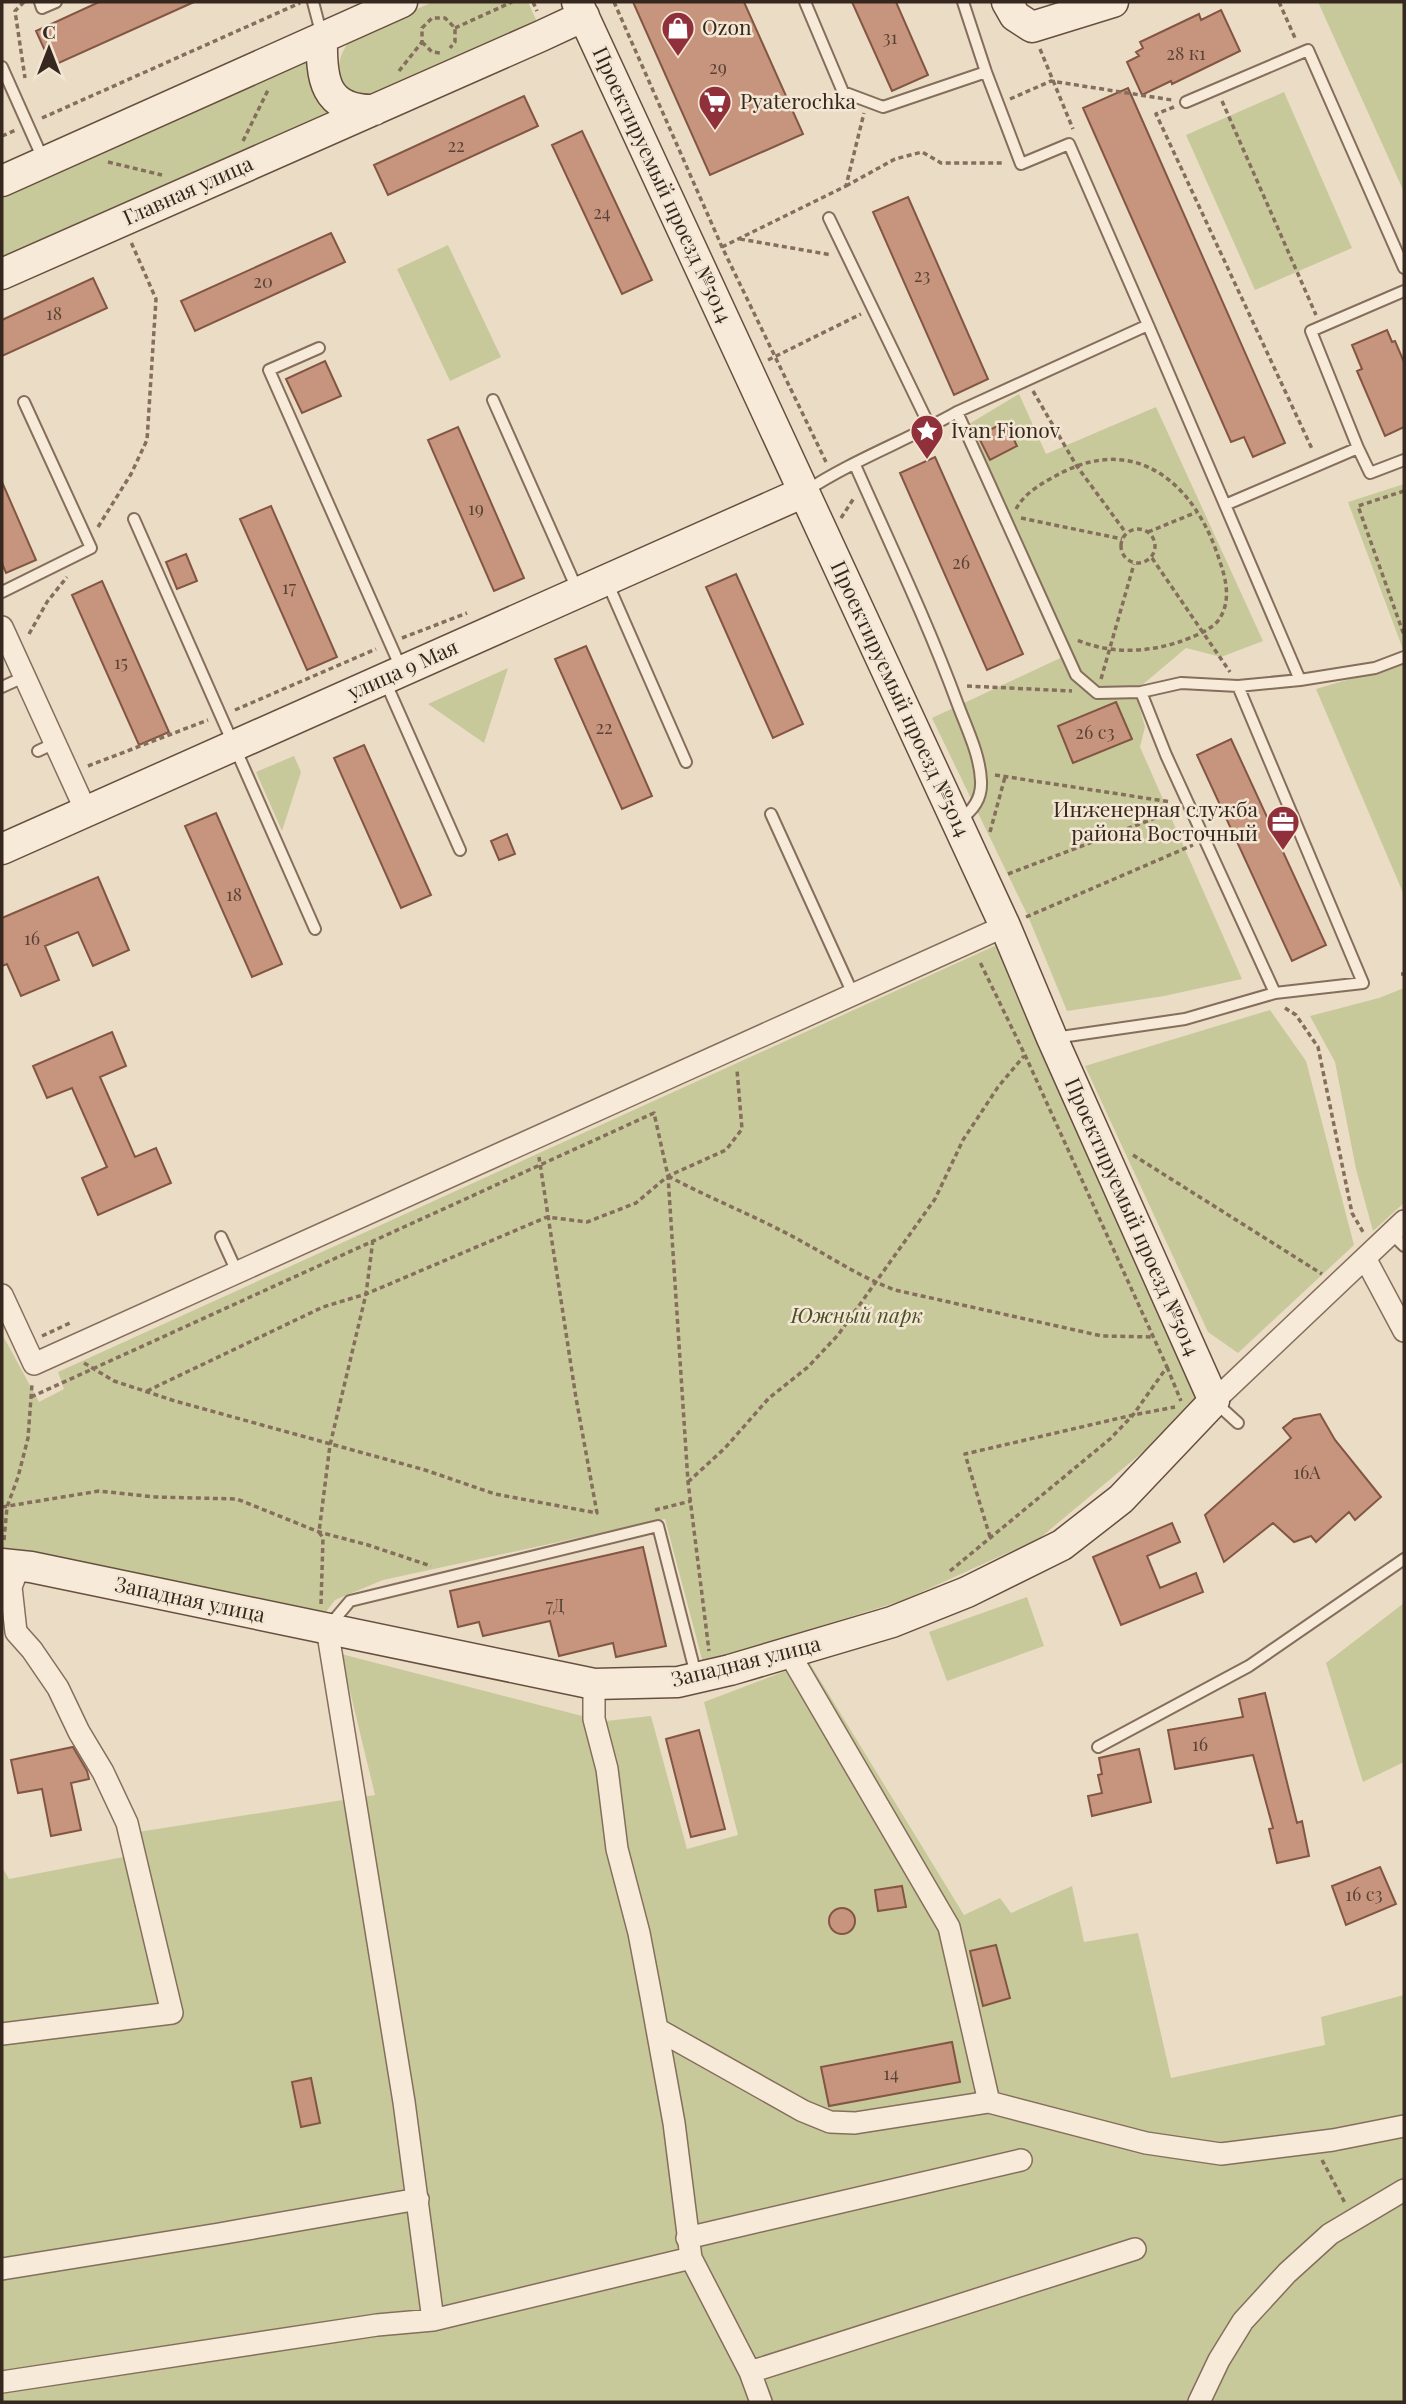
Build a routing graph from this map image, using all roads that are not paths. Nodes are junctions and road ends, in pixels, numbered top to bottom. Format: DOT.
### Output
graph roads {
  1 [pos="40,2"];
  2 [pos="56,2"];
  3 [pos="313,2"];
  4 [pos="402,2"];
  5 [pos="805,2"];
  6 [pos="963,2"];
  7 [pos="1007,2"];
  8 [pos="1113,2"];
  9 [pos="580,9"];
  10 [pos="322,38"];
  11 [pos="2,67"];
  12 [pos="986,72"];
  13 [pos="1186,102"];
  14 [pos="374,110"];
  15 [pos="44,162"];
  16 [pos="2,181"];
  17 [pos="829,218"];
  18 [pos="1404,268"];
  19 [pos="2,274"];
  20 [pos="1404,291"];
  21 [pos="1148,325"];
  22 [pos="319,348"];
  23 [pos="493,400"];
  24 [pos="24,402"];
  25 [pos="957,412"];
  26 [pos="930,428"];
  27 [pos="1359,448"];
  28 [pos="1404,460"];
  29 [pos="855,465"];
  30 [pos="804,492"];
  31 [pos="1225,505"];
  32 [pos="134,519"];
  33 [pos="606,580"];
  34 [pos="2,592"];
  35 [pos="578,592"];
  36 [pos="2,627"];
  37 [pos="1404,657"];
  38 [pos="20,667"];
  39 [pos="393,674"];
  40 [pos="1300,680"];
  41 [pos="1238,686"];
  42 [pos="2,687"];
  43 [pos="1141,692"];
  44 [pos="234,745"];
  45 [pos="686,762"];
  46 [pos="86,811"];
  47 [pos="771,814"];
  48 [pos="957,821"];
  49 [pos="2,849"];
  50 [pos="460,850"];
  51 [pos="1005,926"];
  52 [pos="315,929"];
  53 [pos="853,994"];
  54 [pos="1270,994"];
  55 [pos="1052,1038"];
  56 [pos="1400,1234"];
  57 [pos="221,1237"];
  58 [pos="1365,1258"];
  59 [pos="237,1272"];
  60 [pos="2,1295"];
  61 [pos="1404,1331"];
  62 [pos="1214,1401"];
  63 [pos="1238,1423"];
  64 [pos="1404,1559"];
  65 [pos="8,1565"];
  66 [pos="324,1628"];
  67 [pos="789,1653"];
  68 [pos="696,1678"];
  69 [pos="594,1684"];
  70 [pos="1098,1747"];
  71 [pos="657,2029"];
  72 [pos="2,2034"];
  73 [pos="989,2102"];
  74 [pos="1404,2126"];
  75 [pos="1021,2160"];
  76 [pos="1404,2190"];
  77 [pos="418,2199"];
  78 [pos="689,2248"];
  79 [pos="1135,2249"];
  80 [pos="2,2269"];
  81 [pos="433,2320"];
  82 [pos="750,2372"];
  83 [pos="2,2382"];
  84 [pos="761,2402"];
  85 [pos="1199,2402"];
  1 -- 2 [label="lane"];
  3 -- 10 [label="lane"];
  4 -- 10 [label="street"];
  5 -- 12 [label="lane"];
  6 -- 12 [label="lane"];
  7 -- 8 [label="street"];
  9 -- 14 [label="street, Главная улица"];
  9 -- 30 [label="street, Проектируемый проезд №5014"];
  10 -- 14 [label="street"];
  10 -- 15 [label="street"];
  11 -- 15 [label="lane"];
  12 -- 21 [label="lane"];
  13 -- 18 [label="lane"];
  14 -- 19 [label="street, Главная улица"];
  15 -- 16 [label="street"];
  17 -- 26 [label="lane"];
  20 -- 27 [label="lane"];
  21 -- 25 [label="lane"];
  21 -- 31 [label="lane"];
  22 -- 39 [label="lane"];
  23 -- 35 [label="lane"];
  24 -- 34 [label="lane"];
  25 -- 26 [label="lane"];
  25 -- 43 [label="lane"];
  26 -- 29 [label="lane"];
  27 -- 28 [label="lane"];
  27 -- 31 [label="lane"];
  29 -- 30 [label="lane"];
  29 -- 48 [label="lane"];
  30 -- 33 [label="street, улица 9 Мая"];
  30 -- 48 [label="street, Проектируемый проезд №5014"];
  31 -- 40 [label="lane"];
  32 -- 44 [label="lane"];
  33 -- 35 [label="street, улица 9 Мая"];
  33 -- 45 [label="lane"];
  35 -- 39 [label="street, улица 9 Мая"];
  36 -- 38 [label="street"];
  37 -- 40 [label="lane"];
  38 -- 42 [label="lane"];
  38 -- 46 [label="street"];
  39 -- 44 [label="street, улица 9 Мая"];
  39 -- 50 [label="lane"];
  40 -- 41 [label="lane"];
  41 -- 43 [label="lane"];
  41 -- 54 [label="lane"];
  43 -- 54 [label="lane"];
  44 -- 46 [label="street, улица 9 Мая"];
  44 -- 52 [label="lane"];
  46 -- 49 [label="street, улица 9 Мая"];
  47 -- 53 [label="lane"];
  48 -- 51 [label="street, Проектируемый проезд №5014"];
  51 -- 53 [label="street"];
  51 -- 55 [label="street, Проектируемый проезд №5014"];
  53 -- 59 [label="street"];
  54 -- 55 [label="lane"];
  55 -- 62 [label="street, Проектируемый проезд №5014"];
  56 -- 58 [label="street"];
  57 -- 59 [label="lane"];
  58 -- 61 [label="street"];
  58 -- 62 [label="street"];
  59 -- 60 [label="street"];
  62 -- 63 [label="lane"];
  62 -- 67 [label="street, Западная улица"];
  64 -- 70 [label="lane"];
  65 -- 66 [label="street, Западная улица"];
  65 -- 72 [label="street"];
  66 -- 68 [label="lane"];
  66 -- 69 [label="street, Западная улица"];
  66 -- 77 [label="street"];
  67 -- 68 [label="street, Западная улица"];
  67 -- 73 [label="street"];
  68 -- 69 [label="street, Западная улица"];
  69 -- 71 [label="street"];
  71 -- 73 [label="street"];
  71 -- 78 [label="street"];
  73 -- 74 [label="street"];
  75 -- 78 [label="street"];
  76 -- 85 [label="street"];
  77 -- 80 [label="street"];
  77 -- 81 [label="street"];
  78 -- 81 [label="street"];
  78 -- 82 [label="street"];
  79 -- 82 [label="street"];
  81 -- 83 [label="street"];
  82 -- 84 [label="street"];
}
